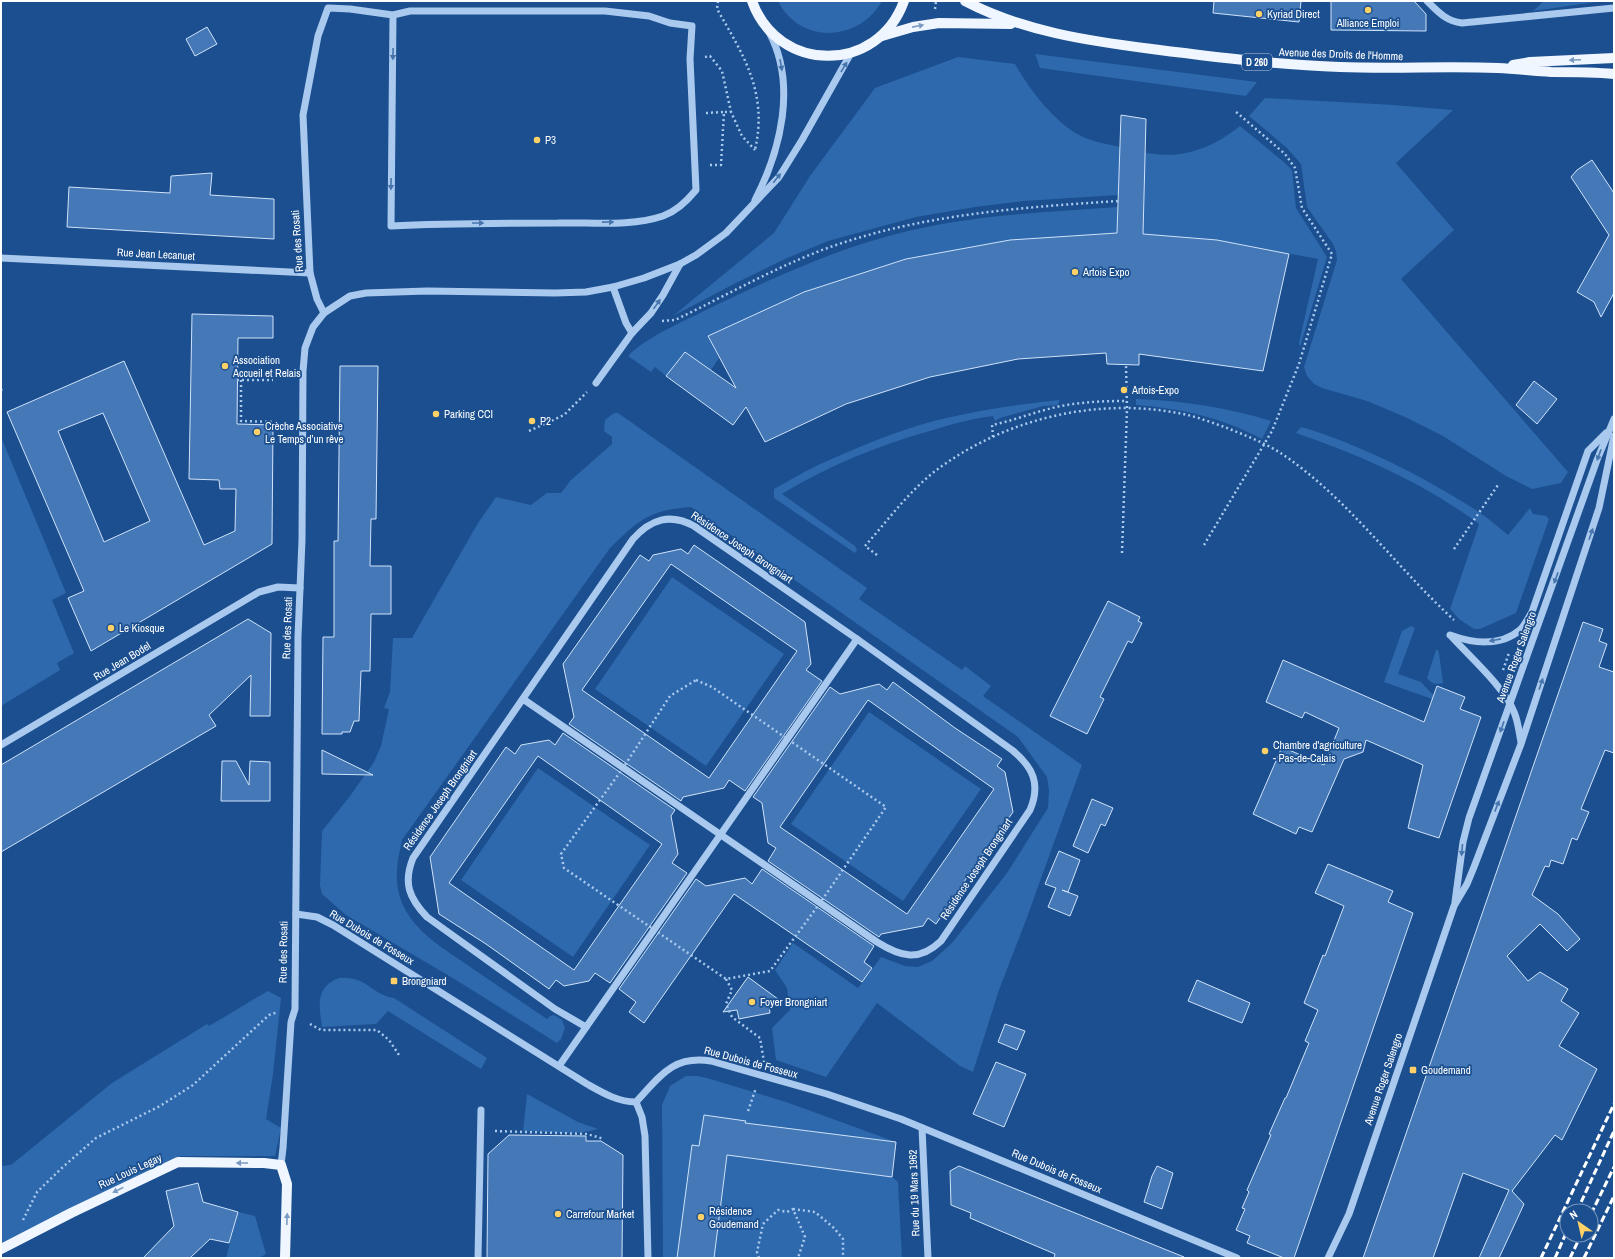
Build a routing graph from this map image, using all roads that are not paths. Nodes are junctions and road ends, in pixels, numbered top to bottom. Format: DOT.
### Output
graph roads {
  1 [pos="744,1"];
  2 [pos="904,1"];
  3 [pos="965,1"];
  4 [pos="1427,1"];
  5 [pos="753,4"];
  6 [pos="1614,8"];
  7 [pos="393,15"];
  8 [pos="1019,24"];
  9 [pos="768,29"];
  10 [pos="881,37"];
  11 [pos="851,53"];
  12 [pos="1614,58"];
  13 [pos="1497,68"];
  14 [pos="1614,74"];
  15 [pos="751,207"];
  16 [pos="1,258"];
  17 [pos="680,264"];
  18 [pos="310,273"];
  19 [pos="613,287"];
  20 [pos="324,313"];
  21 [pos="632,333"];
  22 [pos="596,383"];
  23 [pos="1614,419"];
  24 [pos="1609,430"];
  25 [pos="1614,436"];
  26 [pos="300,588"];
  27 [pos="857,639"];
  28 [pos="523,699"];
  29 [pos="1510,704"];
  30 [pos="1521,744"];
  31 [pos="1,745"];
  32 [pos="721,835"];
  33 [pos="1454,906"];
  34 [pos="296,914"];
  35 [pos="586,1027"];
  36 [pos="559,1066"];
  37 [pos="636,1102"];
  38 [pos="481,1110"];
  39 [pos="922,1128"];
  40 [pos="281,1165"];
  41 [pos="1,1249"];
  42 [pos="286,1258"];
  43 [pos="478,1258"];
  44 [pos="648,1258"];
  45 [pos="928,1258"];
  46 [pos="1237,1258"];
  47 [pos="1328,1258"];
  1 -- 5 [label="main road"];
  2 -- 10 [label="main road"];
  3 -- 8 [label="main road, D 260"];
  4 -- 6 [label="street"];
  5 -- 9 [label="main road"];
  7 -- 7 [label="street, one-way"];
  7 -- 18 [label="street, Rue des Rosati"];
  10 -- 8 [label="main road, D 260, one-way"];
  8 -- 13 [label="main road, Avenue des Droits de l'Homme / D 260"];
  9 -- 11 [label="main road"];
  9 -- 15 [label="street, one-way"];
  10 -- 11 [label="main road"];
  15 -- 11 [label="street, one-way"];
  12 -- 13 [label="main road, Avenue des Droits de l'Homme / D 260, one-way"];
  13 -- 14 [label="main road, Avenue des Droits de l'Homme / D 260"];
  15 -- 17 [label="street"];
  16 -- 18 [label="street, Rue Jean Lecanuet"];
  17 -- 19 [label="street"];
  21 -- 17 [label="street, one-way"];
  18 -- 20 [label="street, Rue des Rosati"];
  19 -- 20 [label="street"];
  19 -- 21 [label="street"];
  20 -- 26 [label="street, Rue des Rosati"];
  21 -- 22 [label="street"];
  23 -- 24 [label="street, Avenue Roger Salengro"];
  24 -- 29 [label="street, Avenue Roger Salengro, one-way"];
  24 -- 29 [label="street, one-way"];
  30 -- 25 [label="street, Avenue Roger Salengro, one-way"];
  26 -- 31 [label="street, Rue Jean Bodel"];
  26 -- 34 [label="street, Rue des Rosati"];
  27 -- 28 [label="street, Résidence Joseph Brongniart"];
  27 -- 32 [label="street"];
  27 -- 32 [label="street, Résidence Joseph Brongniart"];
  28 -- 32 [label="street, Résidence Joseph Brongniart"];
  28 -- 35 [label="street, Résidence Joseph Brongniart"];
  29 -- 30 [label="street"];
  29 -- 33 [label="street, Avenue Roger Salengro, one-way"];
  33 -- 30 [label="street, Avenue Roger Salengro, one-way"];
  32 -- 35 [label="street"];
  33 -- 47 [label="street, Avenue Roger Salengro"];
  34 -- 36 [label="street, Rue Dubois de Fosseux"];
  34 -- 40 [label="street, Rue des Rosati"];
  35 -- 36 [label="street"];
  36 -- 37 [label="street, Rue Dubois de Fosseux"];
  37 -- 39 [label="street, Rue Dubois de Fosseux"];
  37 -- 44 [label="street"];
  38 -- 43 [label="street"];
  39 -- 45 [label="street, Rue du 19 Mars 1962"];
  39 -- 46 [label="street, Rue Dubois de Fosseux"];
  40 -- 41 [label="main road, Rue Louis Legay, one-way"];
  42 -- 40 [label="main road, Rue des Rosati, one-way"];
}
